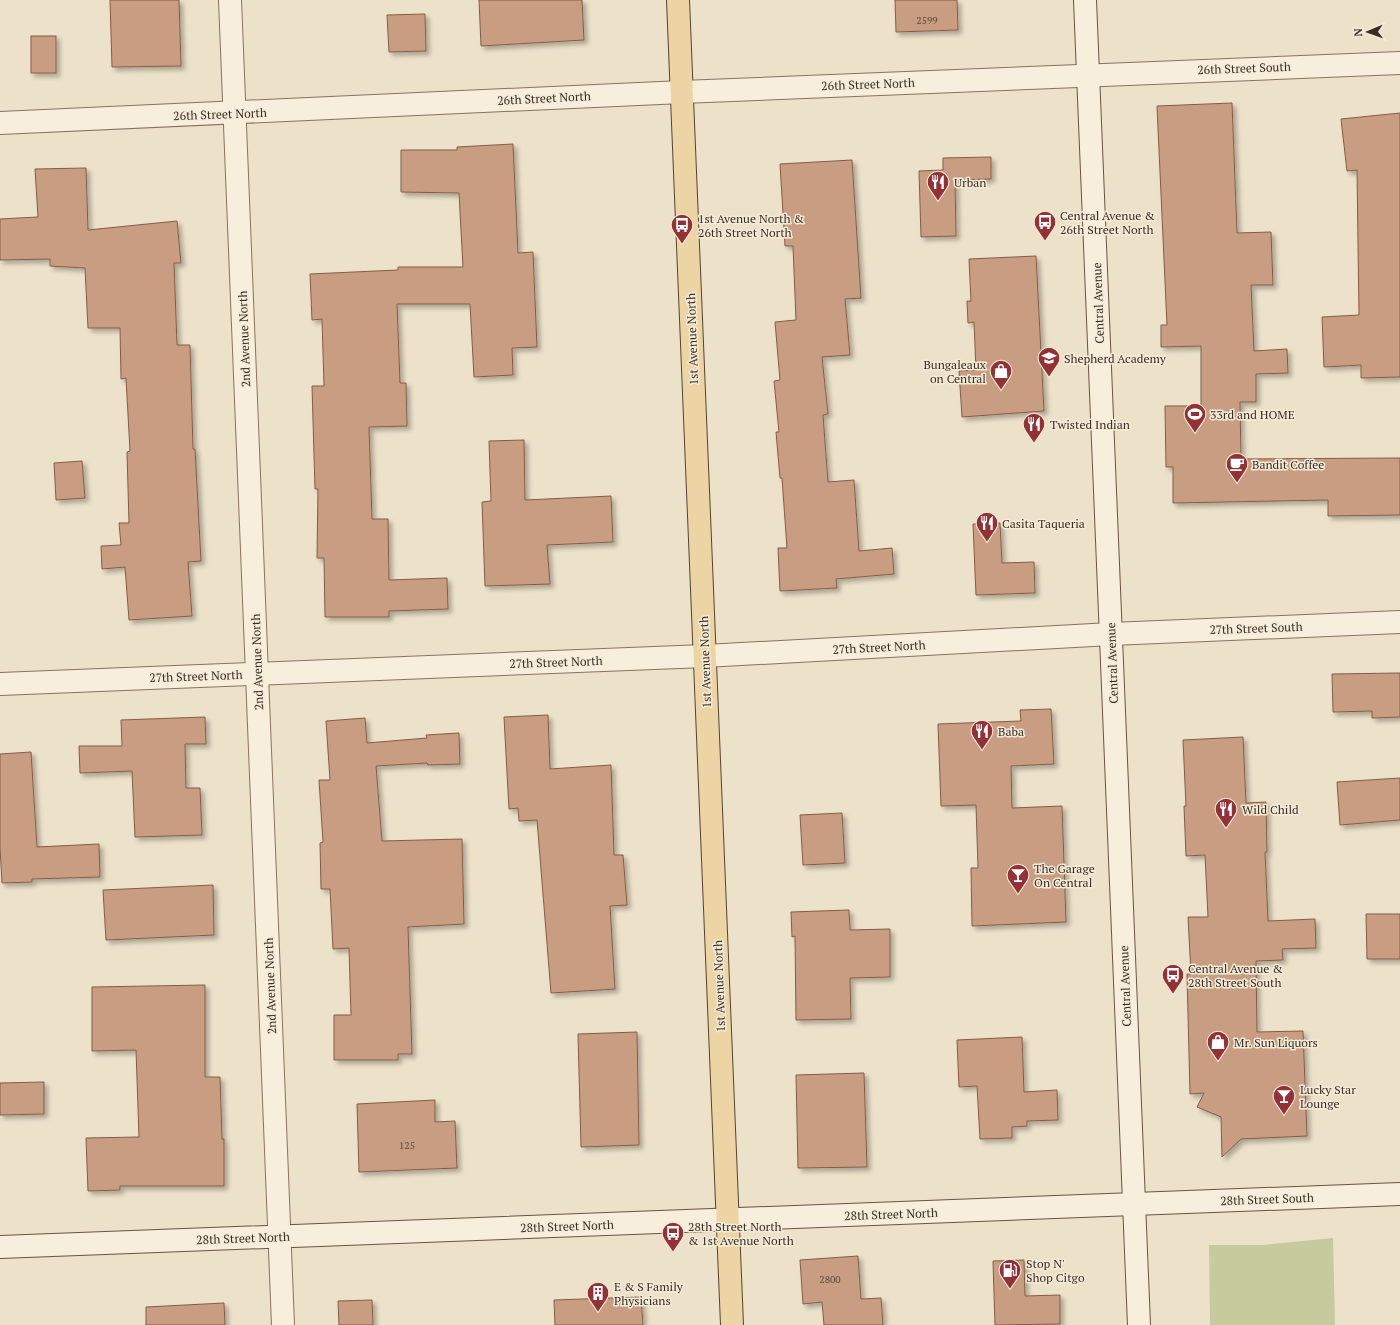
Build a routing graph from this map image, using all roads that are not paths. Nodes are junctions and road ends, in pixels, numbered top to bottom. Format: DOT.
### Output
graph roads {
  1 [pos="230,0"];
  2 [pos="678,0"];
  3 [pos="1086,0"];
  4 [pos="1400,63"];
  5 [pos="1088,75"];
  6 [pos="682,92"];
  7 [pos="234,114"];
  8 [pos="0,123"];
  9 [pos="1400,622"];
  10 [pos="1111,634"];
  11 [pos="705,656"];
  12 [pos="257,674"];
  13 [pos="0,684"];
  14 [pos="1400,1194"];
  15 [pos="1134,1204"];
  16 [pos="728,1220"];
  17 [pos="280,1237"];
  18 [pos="0,1247"];
  19 [pos="283,1325"];
  20 [pos="732,1325"];
  21 [pos="1139,1325"];
  1 -- 7 [label="street, 2nd Avenue North"];
  2 -- 6 [label="main road, 1st Avenue North"];
  3 -- 5 [label="street, Central Avenue"];
  4 -- 5 [label="street, 26th Street South"];
  5 -- 6 [label="street, 26th Street North"];
  5 -- 10 [label="street, Central Avenue"];
  6 -- 7 [label="street, 26th Street North"];
  6 -- 11 [label="main road, 1st Avenue North"];
  7 -- 8 [label="street, 26th Street North"];
  7 -- 12 [label="street, 2nd Avenue North"];
  9 -- 10 [label="street, 27th Street South"];
  10 -- 11 [label="street, 27th Street North"];
  10 -- 15 [label="street, Central Avenue"];
  11 -- 12 [label="street, 27th Street North"];
  11 -- 16 [label="main road, 1st Avenue North"];
  12 -- 13 [label="street, 27th Street North"];
  12 -- 17 [label="street, 2nd Avenue North"];
  14 -- 15 [label="street, 28th Street South"];
  15 -- 16 [label="street, 28th Street North"];
  15 -- 21 [label="street, Central Avenue"];
  16 -- 17 [label="street, 28th Street North"];
  16 -- 20 [label="main road, 1st Avenue North"];
  17 -- 18 [label="street, 28th Street North"];
  17 -- 19 [label="street, 2nd Avenue North"];
}
